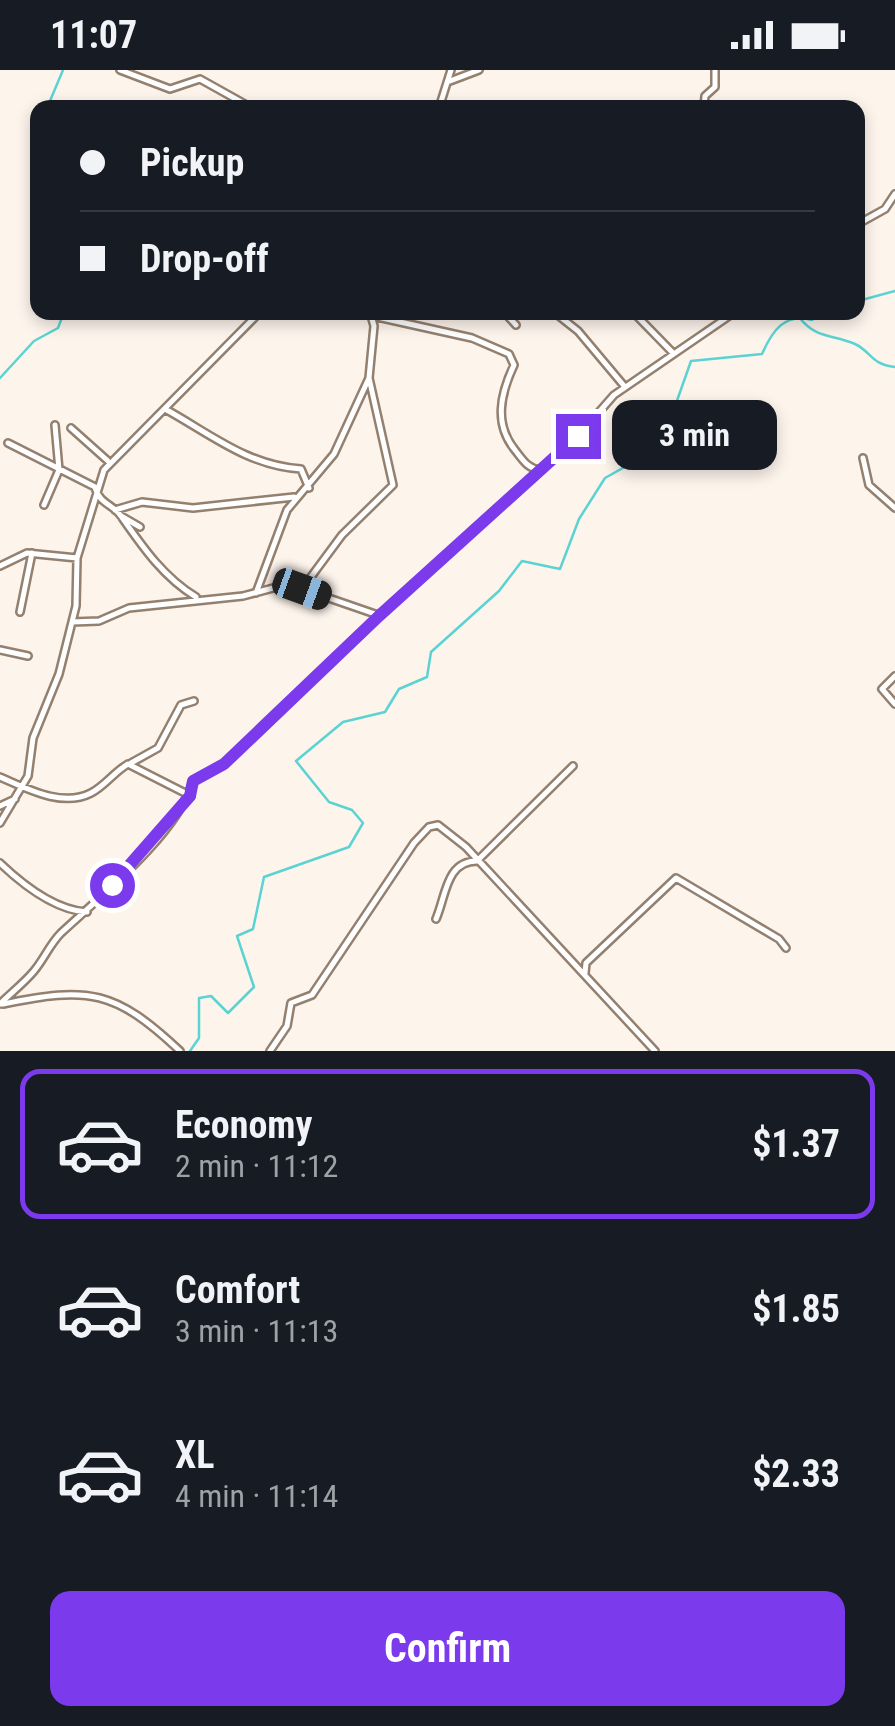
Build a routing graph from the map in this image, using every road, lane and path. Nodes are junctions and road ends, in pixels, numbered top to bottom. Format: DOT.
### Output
graph roads {
  1 [pos="120,70"];
  2 [pos="452,70"];
  3 [pos="479,70"];
  4 [pos="715,70"];
  5 [pos="448,82"];
  6 [pos="238,100"];
  7 [pos="442,100"];
  8 [pos="705,100"];
  9 [pos="895,194"];
  10 [pos="865,220"];
  11 [pos="252,320"];
  12 [pos="371,320"];
  13 [pos="395,320"];
  14 [pos="511,320"];
  15 [pos="564,320"];
  16 [pos="641,320"];
  17 [pos="723,320"];
  18 [pos="516,325"];
  19 [pos="674,354"];
  20 [pos="370,378"];
  21 [pos="625,387"];
  22 [pos="165,409"];
  23 [pos="55,425"];
  24 [pos="71,428"];
  25 [pos="8,443"];
  26 [pos="863,458"];
  27 [pos="108,461"];
  28 [pos="59,470"];
  29 [pos="540,470"];
  30 [pos="95,488"];
  31 [pos="309,488"];
  32 [pos="294,497"];
  33 [pos="44,504"];
  34 [pos="895,508"];
  35 [pos="112,510"];
  36 [pos="120,515"];
  37 [pos="140,527"];
  38 [pos="32,553"];
  39 [pos="76,558"];
  40 [pos="0,566"];
  41 [pos="302,589"];
  42 [pos="256,593"];
  43 [pos="199,598"];
  44 [pos="20,612"];
  45 [pos="379,616"];
  46 [pos="72,622"];
  47 [pos="0,650"];
  48 [pos="28,656"];
  49 [pos="895,676"];
  50 [pos="194,701"];
  51 [pos="895,704"];
  52 [pos="128,764"];
  53 [pos="572,766"];
  54 [pos="0,777"];
  55 [pos="23,787"];
  56 [pos="190,796"];
  57 [pos="15,800"];
  58 [pos="0,806"];
  59 [pos="0,823"];
  60 [pos="477,861"];
  61 [pos="0,862"];
  62 [pos="88,912"];
  63 [pos="436,919"];
  64 [pos="786,948"];
  65 [pos="586,976"];
  66 [pos="0,1004"];
  67 [pos="180,1051"];
  68 [pos="270,1051"];
  69 [pos="655,1051"];
  1 -- 6 [label="street"];
  2 -- 5 [label="street"];
  3 -- 5 [label="street"];
  4 -- 8 [label="street"];
  5 -- 7 [label="street"];
  9 -- 10 [label="street"];
  11 -- 22 [label="street"];
  12 -- 20 [label="street"];
  13 -- 29 [label="street"];
  14 -- 18 [label="street"];
  15 -- 21 [label="street"];
  16 -- 19 [label="street"];
  17 -- 19 [label="street"];
  19 -- 21 [label="street"];
  20 -- 31 [label="street"];
  20 -- 41 [label="street"];
  21 -- 29 [label="street"];
  22 -- 27 [label="street"];
  22 -- 31 [label="street"];
  23 -- 28 [label="street"];
  24 -- 27 [label="street"];
  25 -- 28 [label="street"];
  26 -- 34 [label="street"];
  27 -- 30 [label="street"];
  28 -- 30 [label="street"];
  28 -- 33 [label="street"];
  29 -- 45 [label="street"];
  30 -- 35 [label="street"];
  30 -- 39 [label="street"];
  31 -- 32 [label="street"];
  32 -- 35 [label="street"];
  32 -- 42 [label="street"];
  35 -- 36 [label="street"];
  36 -- 37 [label="street"];
  36 -- 43 [label="street"];
  38 -- 39 [label="street"];
  38 -- 40 [label="street"];
  38 -- 44 [label="street"];
  39 -- 46 [label="street"];
  41 -- 42 [label="street"];
  41 -- 45 [label="street"];
  42 -- 43 [label="street"];
  43 -- 46 [label="street"];
  45 -- 56 [label="street"];
  46 -- 55 [label="street"];
  47 -- 48 [label="street"];
  49 -- 51 [label="street"];
  50 -- 52 [label="street"];
  52 -- 55 [label="street"];
  52 -- 56 [label="street"];
  53 -- 60 [label="street"];
  54 -- 55 [label="street"];
  55 -- 57 [label="street"];
  56 -- 62 [label="street"];
  57 -- 58 [label="street"];
  57 -- 59 [label="street"];
  60 -- 63 [label="street"];
  60 -- 65 [label="street"];
  60 -- 68 [label="street"];
  61 -- 62 [label="street"];
  62 -- 66 [label="street"];
  64 -- 65 [label="street"];
  65 -- 69 [label="street"];
  66 -- 67 [label="street"];
}
